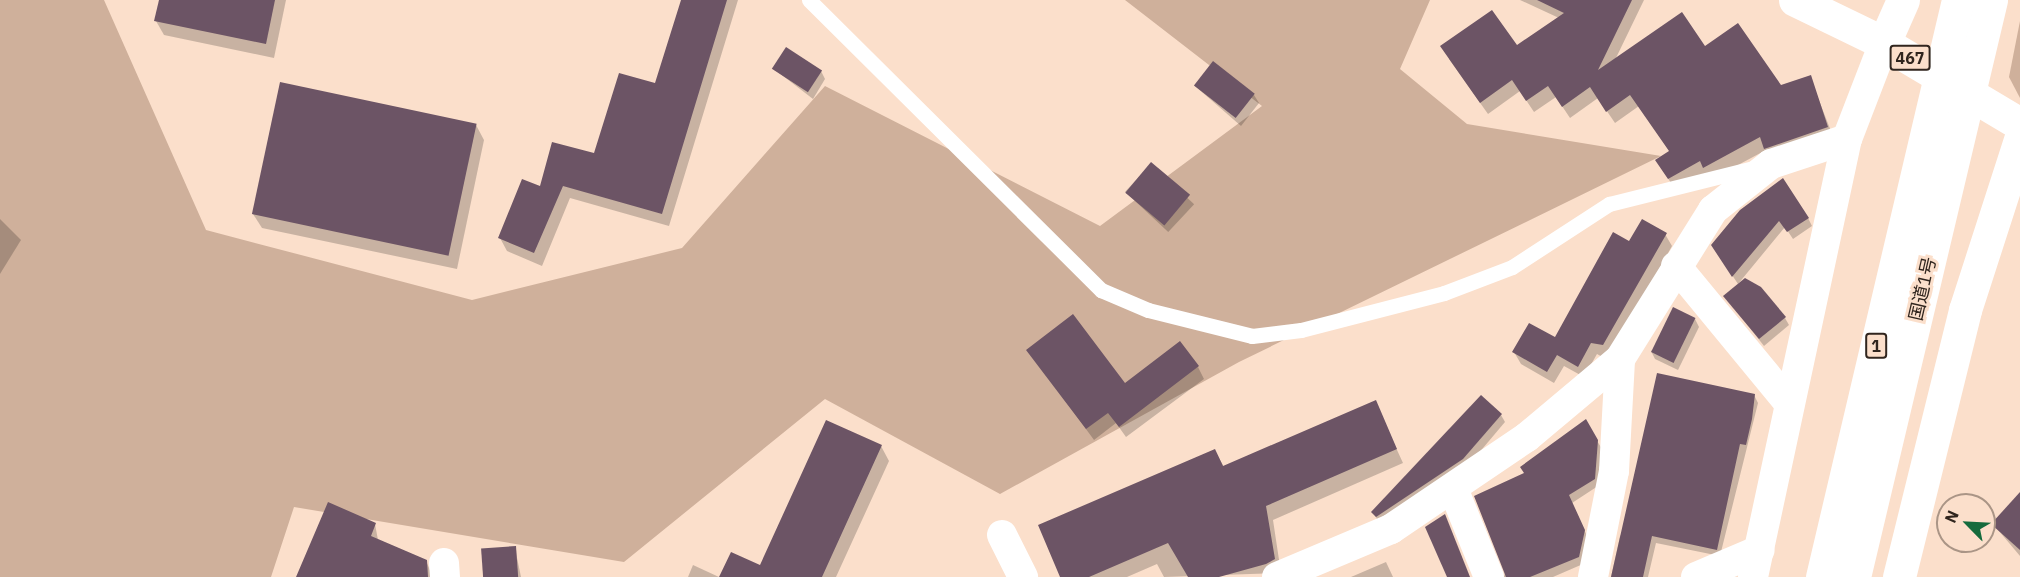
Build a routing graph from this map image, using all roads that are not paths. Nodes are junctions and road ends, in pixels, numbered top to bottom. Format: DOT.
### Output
graph roads {
  1 [pos="809,0"];
  2 [pos="1796,0"];
  3 [pos="1836,0"];
  4 [pos="1903,0"];
  5 [pos="1991,0"];
  6 [pos="1954,15"];
  7 [pos="1874,37"];
  8 [pos="2020,124"];
  9 [pos="1847,139"];
  10 [pos="2020,140"];
  11 [pos="1771,164"];
  12 [pos="1676,266"];
  13 [pos="1620,359"];
  14 [pos="1788,403"];
  15 [pos="1454,491"];
  16 [pos="1002,534"];
  17 [pos="1757,564"];
  18 [pos="1023,577"];
  19 [pos="1277,577"];
  20 [pos="1489,577"];
  21 [pos="1593,577"];
  22 [pos="1696,577"];
  23 [pos="1822,577"];
  24 [pos="1854,577"];
  25 [pos="1899,577"];
  1 -- 11 [label="lane"];
  2 -- 7 [label="highway, 467"];
  3 -- 7 [label="street"];
  4 -- 7 [label="highway"];
  5 -- 24 [label="highway, 国道1号 / 1"];
  6 -- 23 [label="highway, 国道1号 / 1"];
  7 -- 8 [label="highway, 467"];
  7 -- 9 [label="street"];
  9 -- 11 [label="street"];
  9 -- 14 [label="street"];
  10 -- 25 [label="highway"];
  11 -- 12 [label="street"];
  12 -- 13 [label="street"];
  12 -- 14 [label="street"];
  13 -- 15 [label="street"];
  13 -- 21 [label="street"];
  14 -- 17 [label="street"];
  15 -- 19 [label="street"];
  15 -- 20 [label="street"];
  16 -- 18 [label="street"];
  17 -- 22 [label="street"];
}
